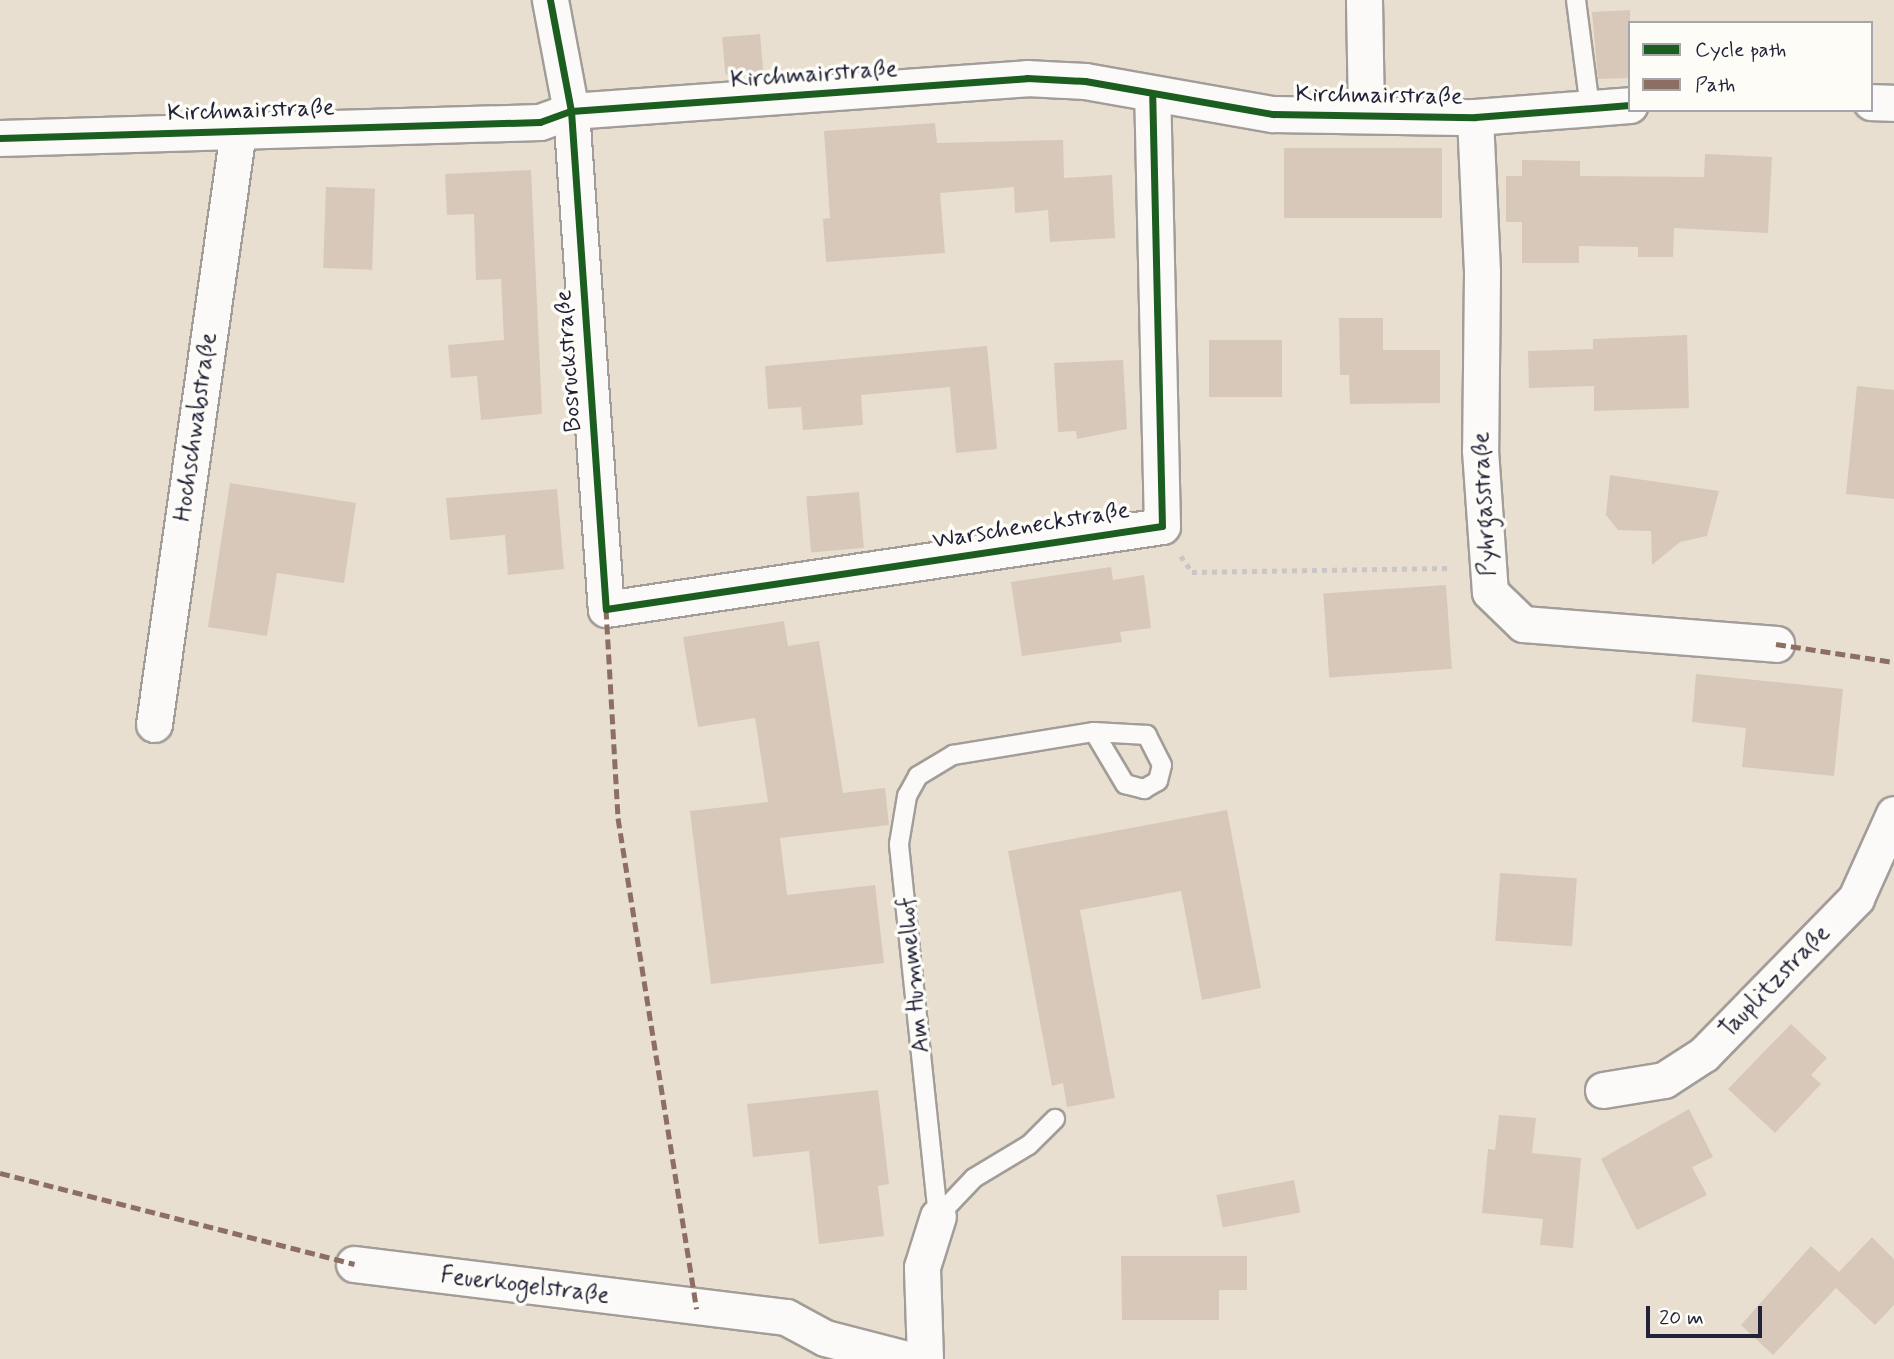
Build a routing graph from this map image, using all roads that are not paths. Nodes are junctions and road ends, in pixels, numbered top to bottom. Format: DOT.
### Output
graph roads {
  1 [pos="550,0"];
  2 [pos="1364,0"];
  3 [pos="1576,0"];
  4 [pos="1152,97"];
  5 [pos="1873,102"];
  6 [pos="1894,103"];
  7 [pos="1628,105"];
  8 [pos="1590,108"];
  9 [pos="571,111"];
  10 [pos="1366,114"];
  11 [pos="1475,117"];
  12 [pos="238,131"];
  13 [pos="0,138"];
  14 [pos="606,609"];
  15 [pos="1776,644"];
  16 [pos="154,724"];
  17 [pos="1094,732"];
  18 [pos="1894,814"];
  19 [pos="1604,1090"];
  20 [pos="1055,1119"];
  21 [pos="938,1216"];
  22 [pos="354,1264"];
  23 [pos="906,1359"];
  24 [pos="925,1359"];
  1 -- 9 [label="street, Bosruckstraße"];
  2 -- 10 [label="street"];
  3 -- 8 [label="lane"];
  4 -- 9 [label="street, Kirchmairstraße"];
  4 -- 10 [label="street, Kirchmairstraße"];
  4 -- 14 [label="street, Warscheneckstraße"];
  5 -- 6 [label="street"];
  7 -- 8 [label="street, Kirchmairstraße"];
  8 -- 11 [label="street, Kirchmairstraße"];
  9 -- 12 [label="street, Kirchmairstraße"];
  9 -- 14 [label="street, Bosruckstraße"];
  10 -- 11 [label="street, Kirchmairstraße"];
  11 -- 15 [label="street, Pyhrgasstraße"];
  12 -- 13 [label="street, Kirchmairstraße"];
  12 -- 16 [label="street, Hochschwabstraße"];
  17 -- 21 [label="lane, Am Hummelhof"];
  18 -- 19 [label="street, Tauplitzstraße"];
  20 -- 21 [label="lane"];
  21 -- 24 [label="street, Am Hummelhof"];
  22 -- 23 [label="street, Feuerkogelstraße"];
}
